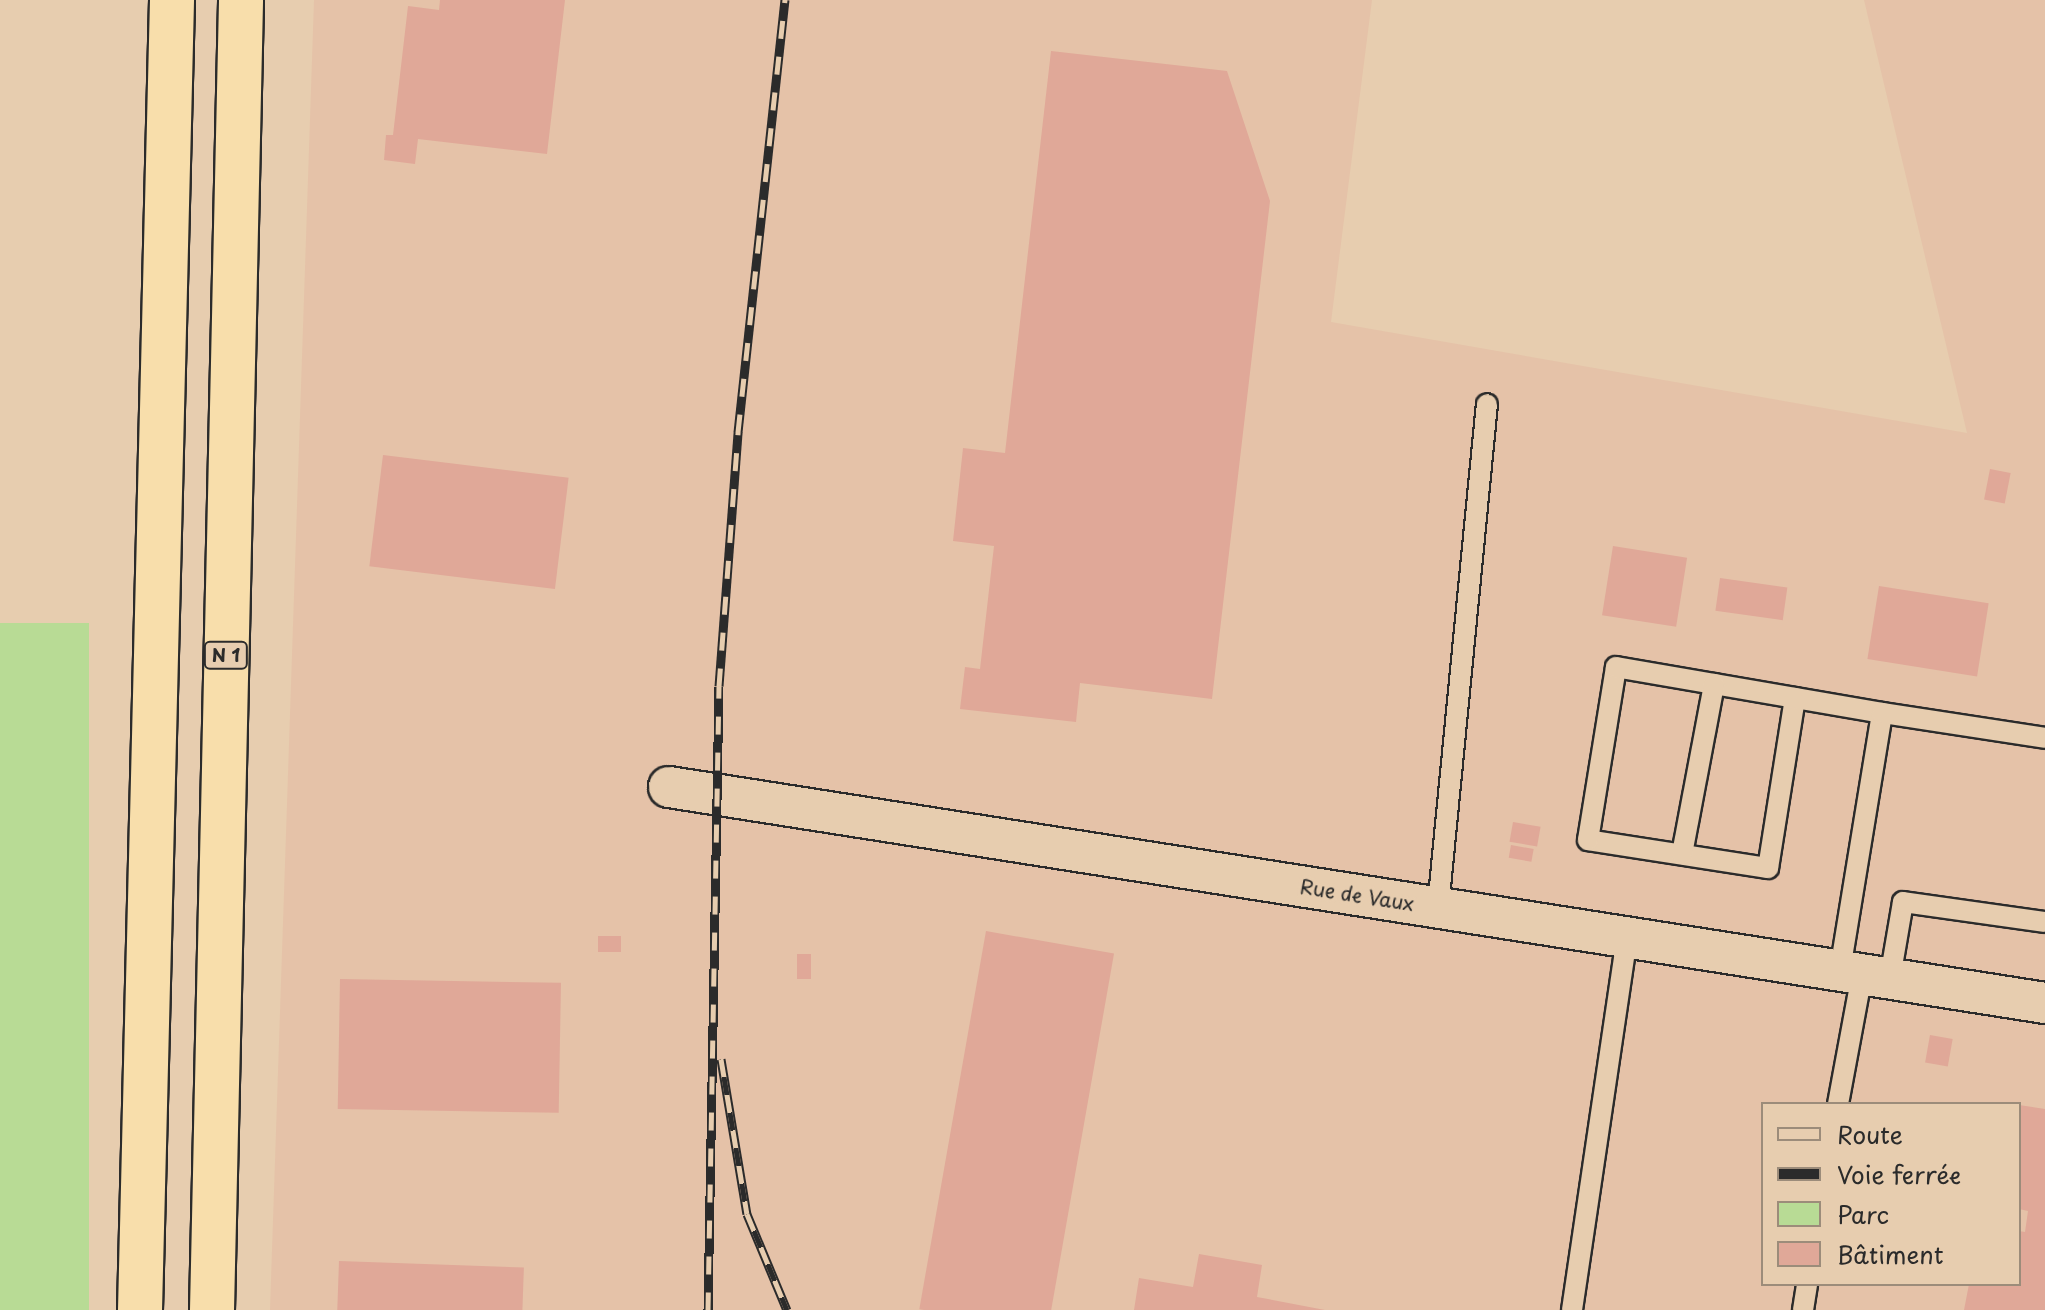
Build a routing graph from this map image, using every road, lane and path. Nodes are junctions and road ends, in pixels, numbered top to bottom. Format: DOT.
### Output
graph roads {
  1 [pos="172,0"];
  2 [pos="241,0"];
  3 [pos="1487,404"];
  4 [pos="1714,684"];
  5 [pos="1795,698"];
  6 [pos="1882,713"];
  7 [pos="2045,738"];
  8 [pos="669,787"];
  9 [pos="1682,854"];
  10 [pos="1438,907"];
  11 [pos="2045,922"];
  12 [pos="1627,937"];
  13 [pos="1864,974"];
  14 [pos="2045,1003"];
  15 [pos="1838,1102"];
  16 [pos="1807,1286"];
  17 [pos="140,1310"];
  18 [pos="212,1310"];
  19 [pos="1572,1310"];
  20 [pos="1803,1310"];
  1 -- 17 [label="highway"];
  2 -- 18 [label="highway, N 1"];
  3 -- 10 [label="lane"];
  4 -- 5 [label="lane"];
  4 -- 9 [label="lane"];
  4 -- 9 [label="lane"];
  5 -- 6 [label="lane"];
  5 -- 9 [label="lane"];
  6 -- 7 [label="lane"];
  6 -- 13 [label="lane"];
  8 -- 10 [label="street, Rue de Vaux"];
  10 -- 12 [label="street, Rue de Vaux"];
  11 -- 13 [label="lane"];
  12 -- 13 [label="street, Rue de Vaux"];
  12 -- 19 [label="lane"];
  13 -- 14 [label="street, Rue de Vaux"];
  13 -- 15 [label="lane"];
  16 -- 20 [label="lane"];
}
